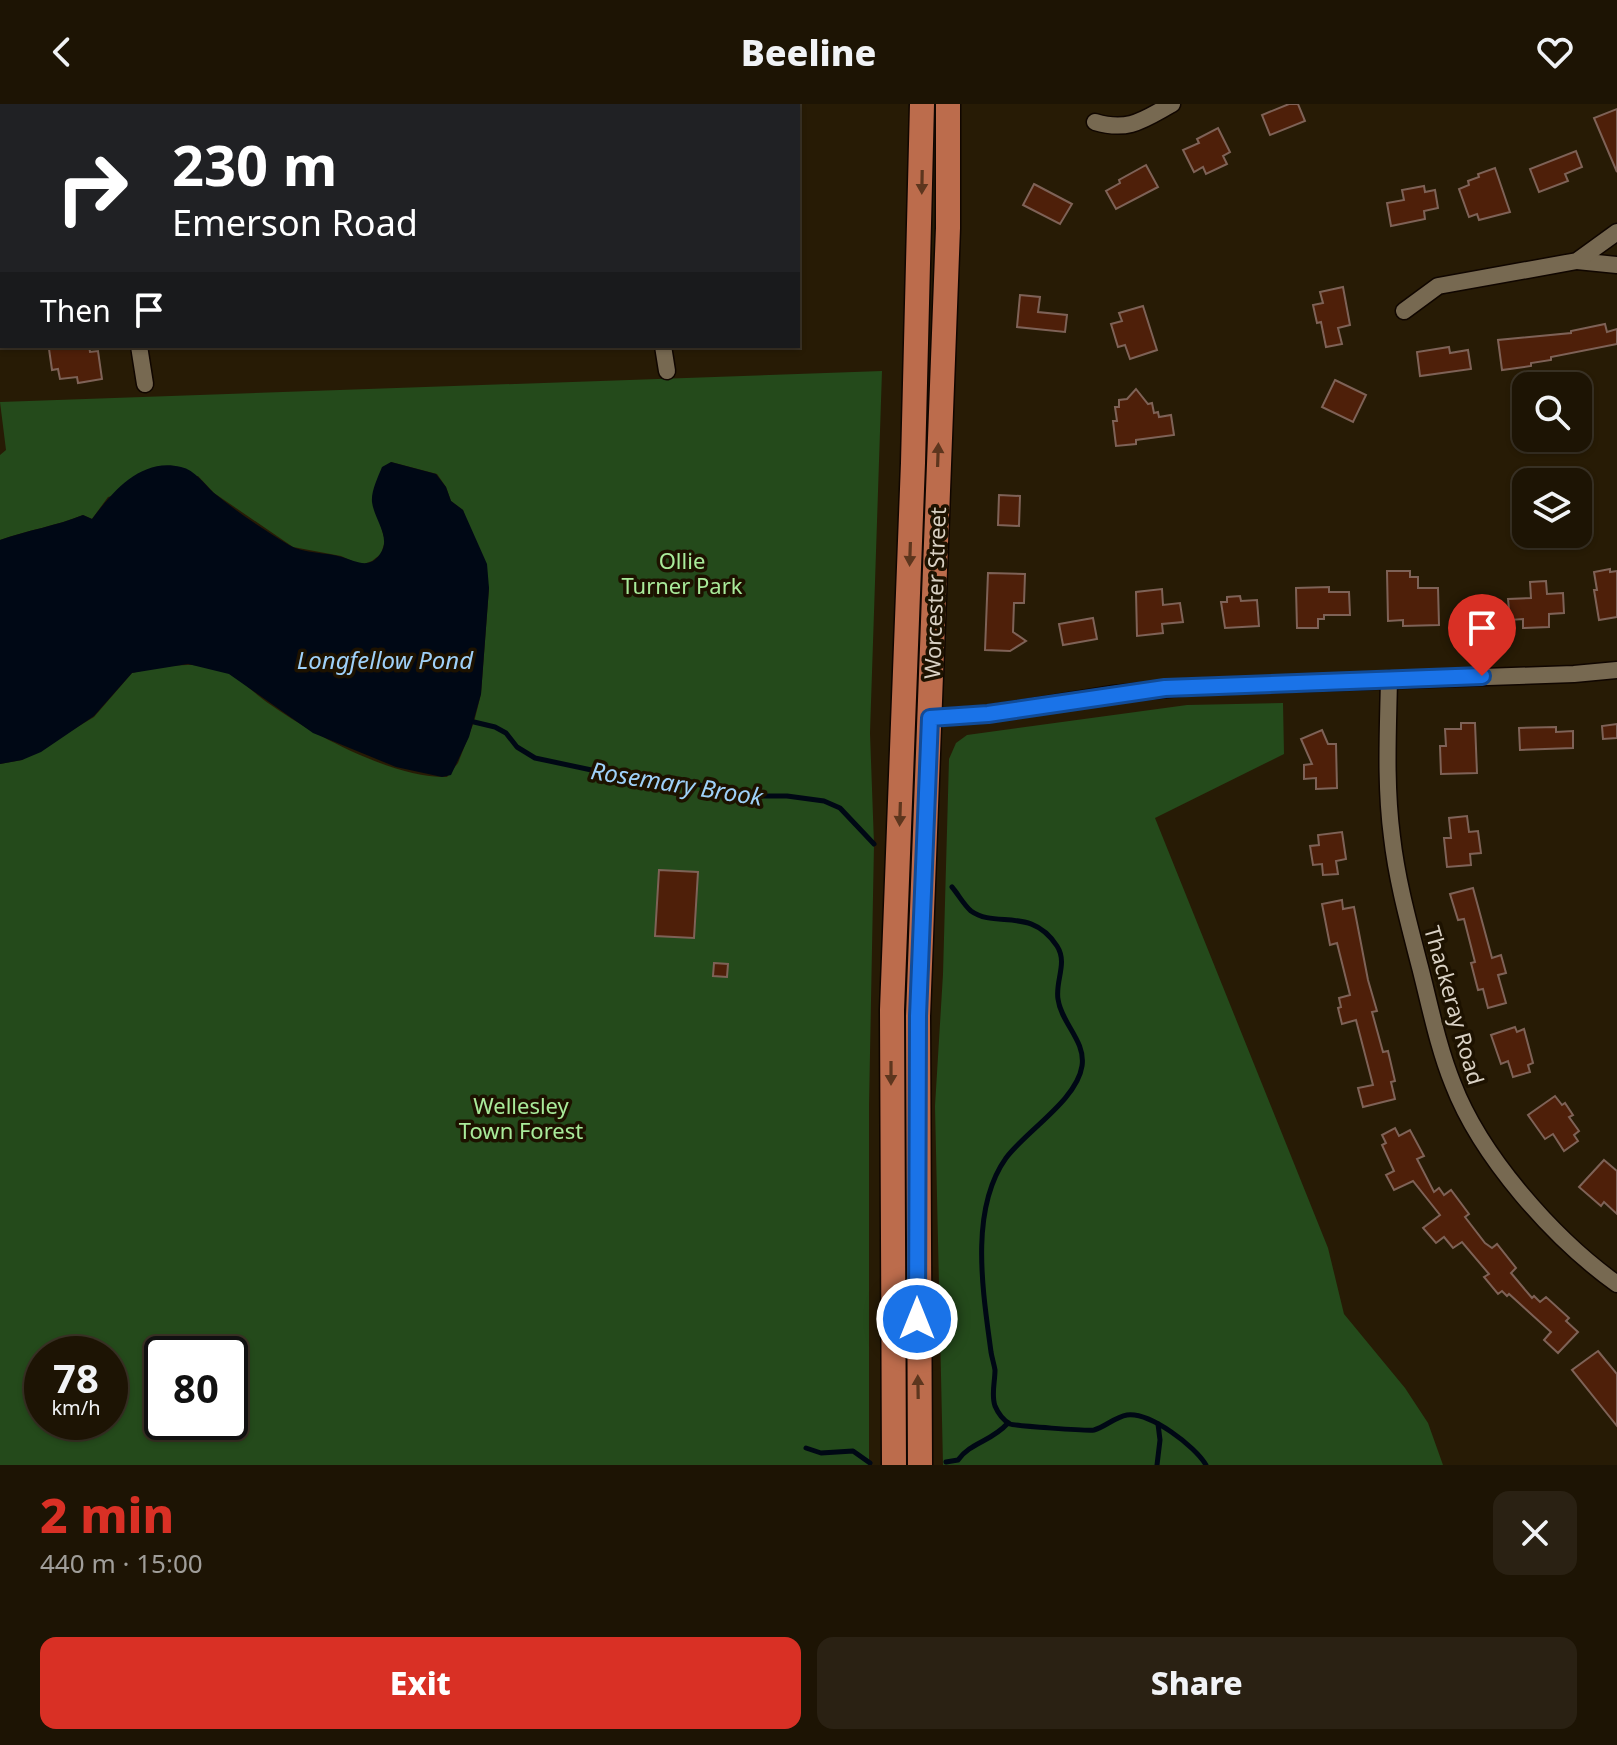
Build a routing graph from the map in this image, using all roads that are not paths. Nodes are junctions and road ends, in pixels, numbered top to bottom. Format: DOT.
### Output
graph roads {
  1 [pos="922,104"];
  2 [pos="948,104"];
  3 [pos="956,104"];
  4 [pos="1172,104"];
  5 [pos="1095,122"];
  6 [pos="948,228"];
  7 [pos="1617,232"];
  8 [pos="1577,261"];
  9 [pos="1617,265"];
  10 [pos="1404,311"];
  11 [pos="139,348"];
  12 [pos="663,348"];
  13 [pos="667,371"];
  14 [pos="145,384"];
  15 [pos="1617,670"];
  16 [pos="1389,679"];
  17 [pos="930,718"];
  18 [pos="1617,1284"];
  19 [pos="894,1465"];
  20 [pos="920,1465"];
  1 -- 19 [label="highway, Worcester Street, one-way"];
  2 -- 6 [label="highway, Worcester Street"];
  3 -- 6 [label="highway"];
  4 -- 5 [label="street"];
  17 -- 6 [label="highway, Worcester Street, one-way"];
  7 -- 8 [label="street"];
  8 -- 9 [label="street"];
  8 -- 10 [label="street"];
  11 -- 14 [label="street"];
  12 -- 13 [label="street"];
  15 -- 16 [label="street"];
  16 -- 17 [label="street"];
  16 -- 18 [label="street, Thackeray Road"];
  20 -- 17 [label="highway, Worcester Street, one-way"];
}
